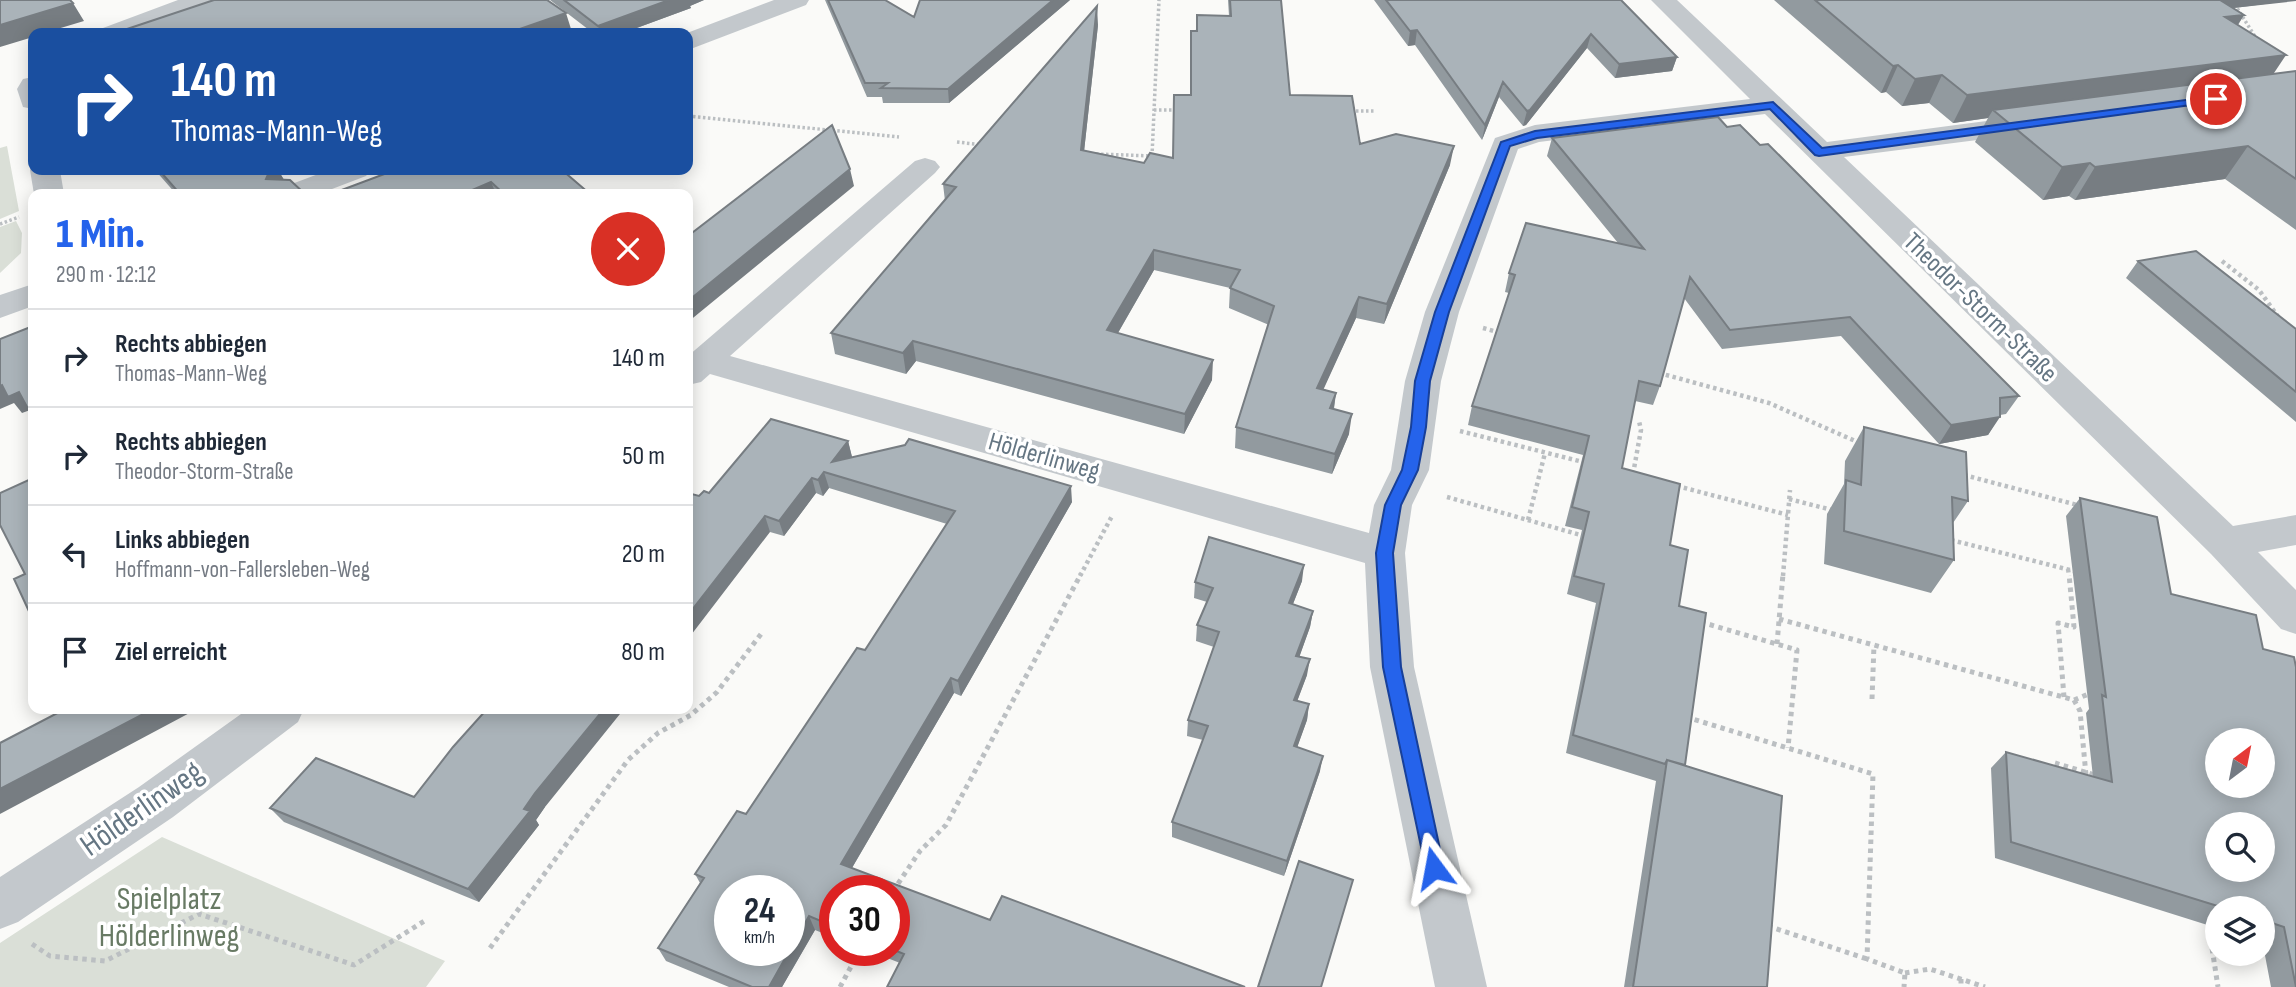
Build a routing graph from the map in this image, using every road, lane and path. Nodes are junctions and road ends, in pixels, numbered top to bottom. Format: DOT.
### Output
graph roads {
  1 [pos="201,0"];
  2 [pos="797,0"];
  3 [pos="1158,0"];
  4 [pos="1663,0"];
  5 [pos="2232,0"];
  6 [pos="126,28"];
  7 [pos="693,40"];
  8 [pos="2258,41"];
  9 [pos="1773,105"];
  10 [pos="1154,110"];
  11 [pos="1181,110"];
  12 [pos="1347,111"];
  13 [pos="1375,111"];
  14 [pos="2052,121"];
  15 [pos="1819,152"];
  16 [pos="1152,156"];
  17 [pos="925,167"];
  18 [pos="343,175"];
  19 [pos="305,189"];
  20 [pos="2222,261"];
  21 [pos="28,296"];
  22 [pos="0,307"];
  23 [pos="2287,324"];
  24 [pos="696,368"];
  25 [pos="1419,420"];
  26 [pos="1639,421"];
  27 [pos="1545,453"];
  28 [pos="1595,465"];
  29 [pos="1620,472"];
  30 [pos="1633,475"];
  31 [pos="1646,478"];
  32 [pos="1130,482"];
  33 [pos="1404,485"];
  34 [pos="1671,485"];
  35 [pos="1790,490"];
  36 [pos="1789,499"];
  37 [pos="1837,512"];
  38 [pos="1788,515"];
  39 [pos="1528,520"];
  40 [pos="2296,530"];
  41 [pos="1595,539"];
  42 [pos="1949,540"];
  43 [pos="2225,543"];
  44 [pos="1385,553"];
  45 [pos="2068,569"];
  46 [pos="2078,572"];
  47 [pos="2296,617"];
  48 [pos="1779,619"];
  49 [pos="1698,621"];
  50 [pos="761,634"];
  51 [pos="1777,644"];
  52 [pos="1874,645"];
  53 [pos="2095,691"];
  54 [pos="2064,697"];
  55 [pos="1872,699"];
  56 [pos="2074,700"];
  57 [pos="693,713"];
  58 [pos="275,714"];
  59 [pos="692,714"];
  60 [pos="1685,717"];
  61 [pos="1788,748"];
  62 [pos="2055,763"];
  63 [pos="2086,772"];
  64 [pos="2112,780"];
  65 [pos="2087,785"];
  66 [pos="903,875"];
  67 [pos="0,905"];
  68 [pos="426,920"];
  69 [pos="1758,923"];
  70 [pos="490,948"];
  71 [pos="1867,959"];
  72 [pos="851,966"];
  73 [pos="2215,966"];
  74 [pos="1905,973"];
  75 [pos="1961,979"];
  76 [pos="840,987"];
  77 [pos="1461,987"];
  78 [pos="1904,987"];
  79 [pos="1961,987"];
  80 [pos="1985,987"];
  81 [pos="2218,987"];
  1 -- 6 [label="street"];
  2 -- 7 [label="street"];
  3 -- 10 [label="path"];
  4 -- 9 [label="street, Theodor-Storm-Straße"];
  5 -- 8 [label="path"];
  9 -- 15 [label="street, Theodor-Storm-Straße"];
  9 -- 25 [label="street"];
  10 -- 11 [label="path"];
  10 -- 16 [label="path"];
  12 -- 13 [label="path"];
  14 -- 15 [label="street"];
  15 -- 43 [label="street, Theodor-Storm-Straße"];
  17 -- 24 [label="street, Hölderlinweg"];
  18 -- 19 [label="street"];
  20 -- 23 [label="path"];
  21 -- 22 [label="street"];
  24 -- 32 [label="street, Hölderlinweg"];
  25 -- 27 [label="path"];
  25 -- 33 [label="street"];
  26 -- 30 [label="path"];
  27 -- 28 [label="path"];
  27 -- 39 [label="path"];
  29 -- 30 [label="path"];
  30 -- 31 [label="path"];
  32 -- 44 [label="street, Hölderlinweg"];
  32 -- 66 [label="path"];
  33 -- 39 [label="path"];
  33 -- 44 [label="street"];
  34 -- 38 [label="path"];
  35 -- 36 [label="path"];
  36 -- 37 [label="path"];
  36 -- 38 [label="path"];
  38 -- 48 [label="path"];
  39 -- 41 [label="path"];
  40 -- 43 [label="street"];
  42 -- 45 [label="path"];
  43 -- 47 [label="street, Theodor-Storm-Straße"];
  44 -- 77 [label="street"];
  45 -- 46 [label="path"];
  45 -- 54 [label="path"];
  48 -- 51 [label="path"];
  48 -- 52 [label="path"];
  49 -- 51 [label="path"];
  50 -- 57 [label="path"];
  51 -- 61 [label="path"];
  52 -- 54 [label="path"];
  52 -- 55 [label="path"];
  53 -- 56 [label="path"];
  54 -- 56 [label="path"];
  56 -- 63 [label="path"];
  58 -- 67 [label="street, Hölderlinweg"];
  59 -- 70 [label="path"];
  60 -- 61 [label="path"];
  61 -- 71 [label="path"];
  62 -- 63 [label="path"];
  63 -- 64 [label="path"];
  63 -- 65 [label="path"];
  67 -- 68 [label="path"];
  69 -- 71 [label="path"];
  71 -- 74 [label="path"];
  72 -- 76 [label="path"];
  73 -- 81 [label="path"];
  74 -- 75 [label="path"];
  74 -- 78 [label="path"];
  75 -- 79 [label="path"];
  75 -- 80 [label="path"];
}
